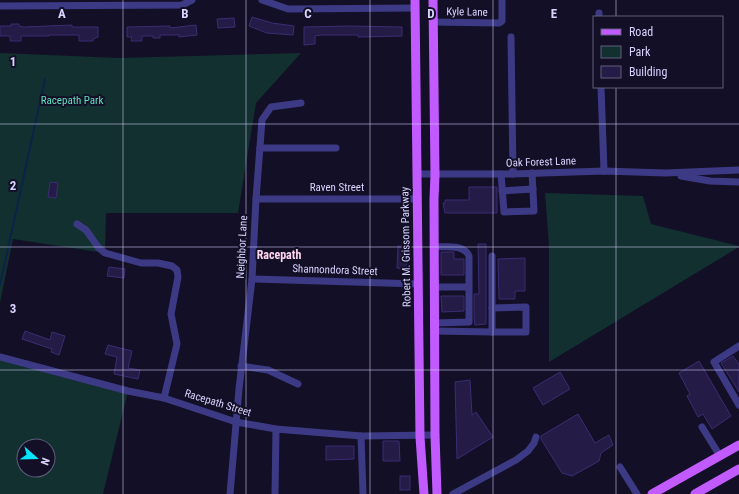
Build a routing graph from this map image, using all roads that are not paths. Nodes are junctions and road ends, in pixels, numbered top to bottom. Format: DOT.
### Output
graph roads {
  1 [pos="192,0"];
  2 [pos="262,0"];
  3 [pos="433,0"];
  4 [pos="502,0"];
  5 [pos="415,4"];
  6 [pos="0,6"];
  7 [pos="433,22"];
  8 [pos="511,37"];
  9 [pos="601,88"];
  10 [pos="301,103"];
  11 [pos="260,148"];
  12 [pos="336,148"];
  13 [pos="739,170"];
  14 [pos="604,171"];
  15 [pos="532,173"];
  16 [pos="665,173"];
  17 [pos="417,174"];
  18 [pos="501,174"];
  19 [pos="513,174"];
  20 [pos="435,175"];
  21 [pos="739,182"];
  22 [pos="533,189"];
  23 [pos="502,191"];
  24 [pos="256,199"];
  25 [pos="418,199"];
  26 [pos="77,224"];
  27 [pos="434,246"];
  28 [pos="492,256"];
  29 [pos="252,279"];
  30 [pos="419,284"];
  31 [pos="435,287"];
  32 [pos="468,287"];
  33 [pos="492,308"];
  34 [pos="434,327"];
  35 [pos="492,332"];
  36 [pos="739,346"];
  37 [pos="0,357"];
  38 [pos="241,366"];
  39 [pos="298,384"];
  40 [pos="164,398"];
  41 [pos="739,405"];
  42 [pos="236,422"];
  43 [pos="702,427"];
  44 [pos="276,429"];
  45 [pos="420,435"];
  46 [pos="435,435"];
  47 [pos="361,436"];
  48 [pos="536,437"];
  49 [pos="739,445"];
  50 [pos="720,456"];
  51 [pos="620,467"];
  52 [pos="739,469"];
  53 [pos="230,494"];
  54 [pos="275,494"];
  55 [pos="363,494"];
  56 [pos="424,494"];
  57 [pos="437,494"];
  58 [pos="453,494"];
  59 [pos="637,494"];
  60 [pos="652,494"];
  61 [pos="695,494"];
  1 -- 6 [label="street"];
  2 -- 5 [label="street"];
  3 -- 7 [label="main road"];
  4 -- 7 [label="street, Kyle Lane"];
  5 -- 17 [label="main road, Robert M. Grissom Parkway"];
  7 -- 20 [label="main road"];
  8 -- 19 [label="street"];
  9 -- 14 [label="street"];
  10 -- 11 [label="street, Neighbor Lane"];
  11 -- 12 [label="street"];
  11 -- 24 [label="street, Neighbor Lane"];
  13 -- 16 [label="street, Oak Forest Lane"];
  14 -- 15 [label="street, Oak Forest Lane"];
  14 -- 16 [label="street, Oak Forest Lane"];
  15 -- 19 [label="street, Oak Forest Lane"];
  15 -- 22 [label="street"];
  16 -- 21 [label="street, Oak Forest Lane"];
  17 -- 20 [label="street, Oak Forest Lane"];
  17 -- 25 [label="main road, Robert M. Grissom Parkway"];
  18 -- 19 [label="street, Oak Forest Lane"];
  18 -- 20 [label="street, Oak Forest Lane"];
  18 -- 23 [label="street"];
  20 -- 27 [label="main road"];
  22 -- 23 [label="street"];
  22 -- 23 [label="street"];
  24 -- 25 [label="street, Raven Street"];
  24 -- 29 [label="street, Neighbor Lane"];
  25 -- 30 [label="main road, Robert M. Grissom Parkway"];
  26 -- 40 [label="street"];
  27 -- 31 [label="main road"];
  27 -- 32 [label="street"];
  28 -- 33 [label="street"];
  29 -- 30 [label="street, Shannondora Street"];
  29 -- 38 [label="street, Neighbor Lane"];
  30 -- 45 [label="main road, Robert M. Grissom Parkway"];
  31 -- 32 [label="street"];
  31 -- 34 [label="main road"];
  32 -- 34 [label="street"];
  33 -- 35 [label="street"];
  33 -- 35 [label="street"];
  34 -- 35 [label="street"];
  34 -- 46 [label="main road"];
  36 -- 41 [label="street"];
  37 -- 40 [label="street, Racepath Street"];
  38 -- 39 [label="street"];
  38 -- 42 [label="street, Neighbor Lane"];
  40 -- 42 [label="street, Racepath Street"];
  42 -- 44 [label="street, Racepath Street"];
  42 -- 53 [label="street, Neighbor Lane"];
  43 -- 50 [label="street"];
  44 -- 47 [label="street, Racepath Street"];
  44 -- 54 [label="street"];
  45 -- 46 [label="street, Racepath Street"];
  45 -- 47 [label="street, Racepath Street"];
  45 -- 56 [label="main road, Robert M. Grissom Parkway"];
  46 -- 57 [label="main road"];
  47 -- 55 [label="street"];
  48 -- 58 [label="street"];
  49 -- 50 [label="main road"];
  50 -- 60 [label="main road"];
  51 -- 59 [label="street"];
  52 -- 61 [label="main road"];
}
